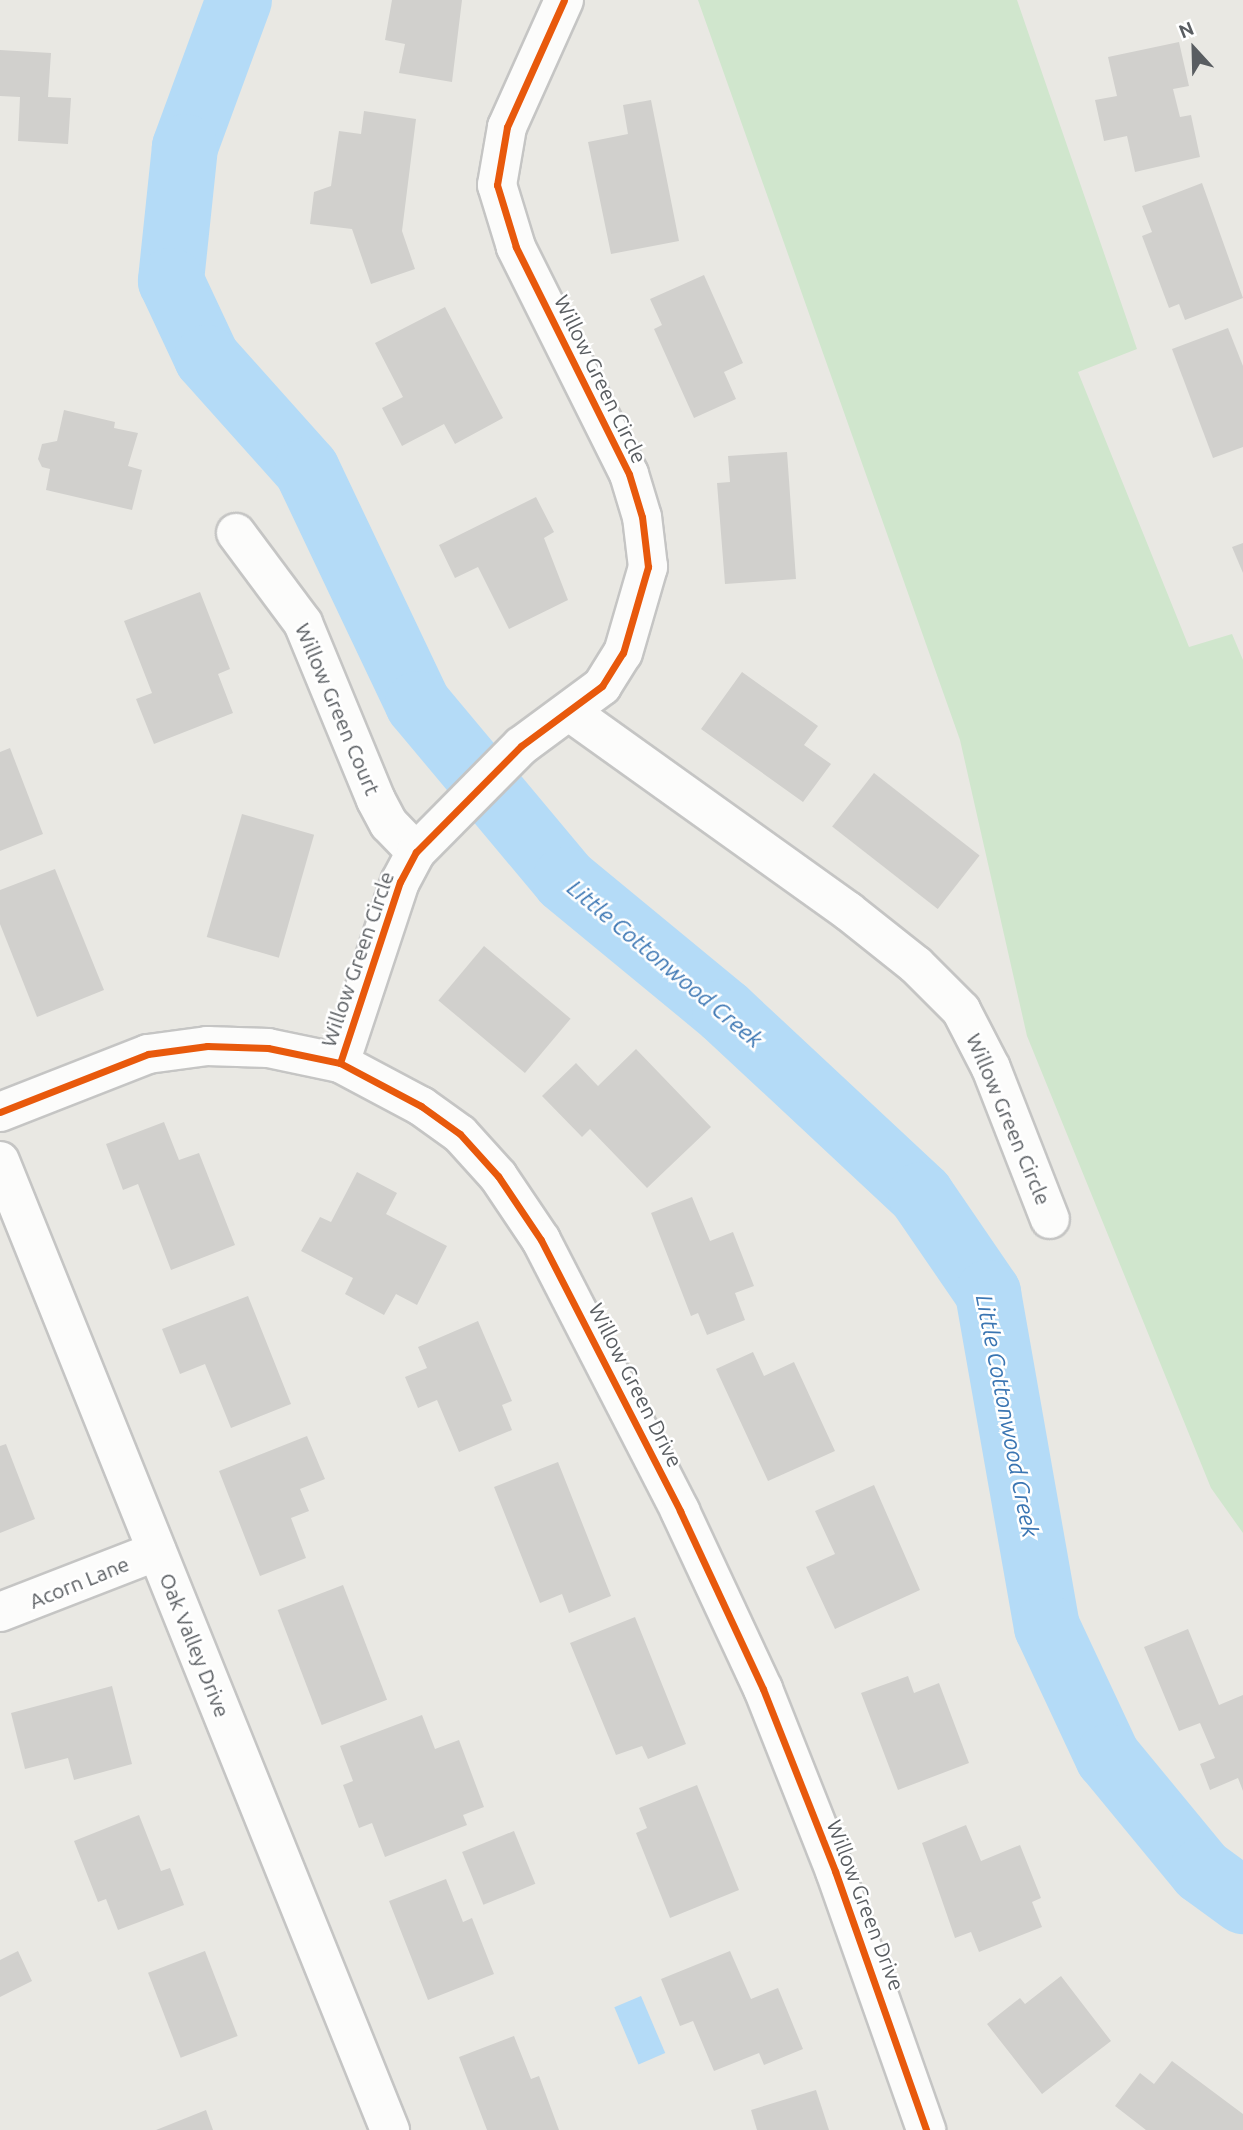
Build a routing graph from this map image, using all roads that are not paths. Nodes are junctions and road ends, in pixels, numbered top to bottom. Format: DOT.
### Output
graph roads {
  1 [pos="564,0"];
  2 [pos="236,533"];
  3 [pos="570,712"];
  4 [pos="427,838"];
  5 [pos="340,1063"];
  6 [pos="0,1112"];
  7 [pos="0,1160"];
  8 [pos="1051,1219"];
  9 [pos="157,1551"];
  10 [pos="0,1612"];
  11 [pos="390,2130"];
  12 [pos="926,2130"];
  1 -- 3 [label="street, Willow Green Circle"];
  2 -- 4 [label="street, Willow Green Court"];
  3 -- 4 [label="street, Willow Green Circle"];
  3 -- 8 [label="street, Willow Green Circle"];
  4 -- 5 [label="street, Willow Green Circle"];
  5 -- 6 [label="street, Willow Green Drive"];
  5 -- 12 [label="street, Willow Green Drive"];
  7 -- 9 [label="street, Oak Valley Drive"];
  9 -- 10 [label="street, Acorn Lane"];
  9 -- 11 [label="street, Oak Valley Drive"];
}
